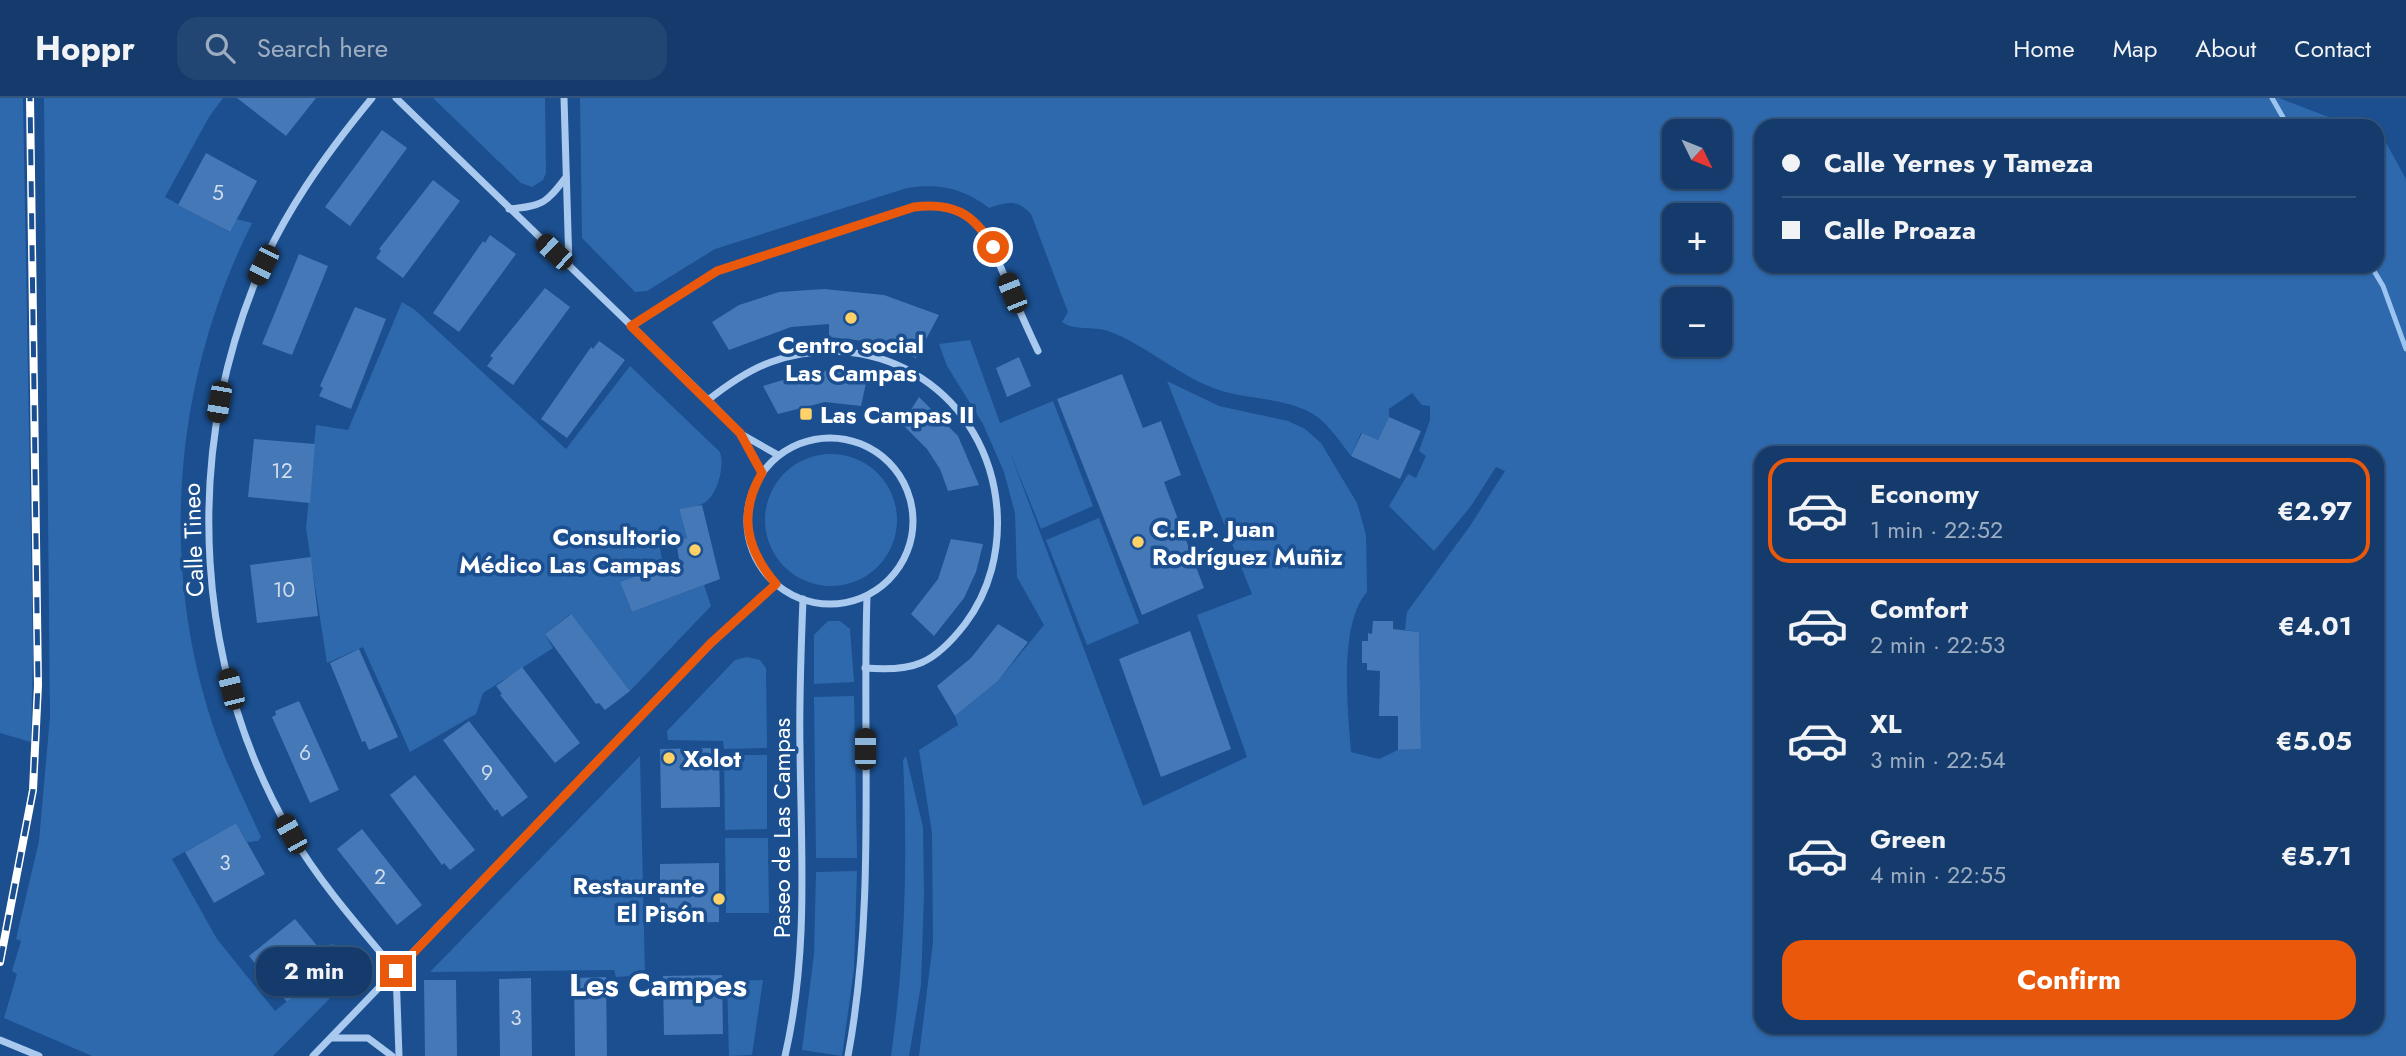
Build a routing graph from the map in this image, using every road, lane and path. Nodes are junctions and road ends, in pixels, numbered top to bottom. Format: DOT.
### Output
graph roads {
  1 [pos="372,98"];
  2 [pos="396,98"];
  3 [pos="564,98"];
  4 [pos="566,177"];
  5 [pos="509,209"];
  6 [pos="569,266"];
  7 [pos="631,326"];
  8 [pos="1038,351"];
  9 [pos="708,400"];
  10 [pos="740,433"];
  11 [pos="778,455"];
  12 [pos="762,473"];
  13 [pos="776,584"];
  14 [pos="867,596"];
  15 [pos="803,599"];
  16 [pos="865,668"];
  17 [pos="396,971"];
  18 [pos="331,1038"];
  19 [pos="0,1040"];
  20 [pos="39,1056"];
  21 [pos="313,1056"];
  22 [pos="392,1056"];
  23 [pos="399,1056"];
  24 [pos="785,1056"];
  25 [pos="848,1056"];
  1 -- 17 [label="street, Calle Tineo"];
  2 -- 5 [label="street"];
  3 -- 4 [label="street"];
  4 -- 5 [label="street"];
  4 -- 6 [label="street"];
  5 -- 6 [label="street"];
  6 -- 7 [label="street"];
  7 -- 8 [label="street"];
  7 -- 9 [label="street"];
  9 -- 10 [label="street"];
  9 -- 16 [label="street"];
  10 -- 11 [label="street"];
  10 -- 12 [label="street"];
  11 -- 12 [label="street"];
  11 -- 14 [label="street"];
  12 -- 13 [label="street"];
  13 -- 15 [label="street"];
  13 -- 17 [label="street"];
  14 -- 15 [label="street"];
  14 -- 16 [label="street"];
  15 -- 24 [label="street, Paseo de Las Campas"];
  16 -- 25 [label="street"];
  17 -- 18 [label="street"];
  17 -- 23 [label="street"];
  18 -- 21 [label="street"];
  18 -- 22 [label="street"];
  19 -- 20 [label="street"];
}
